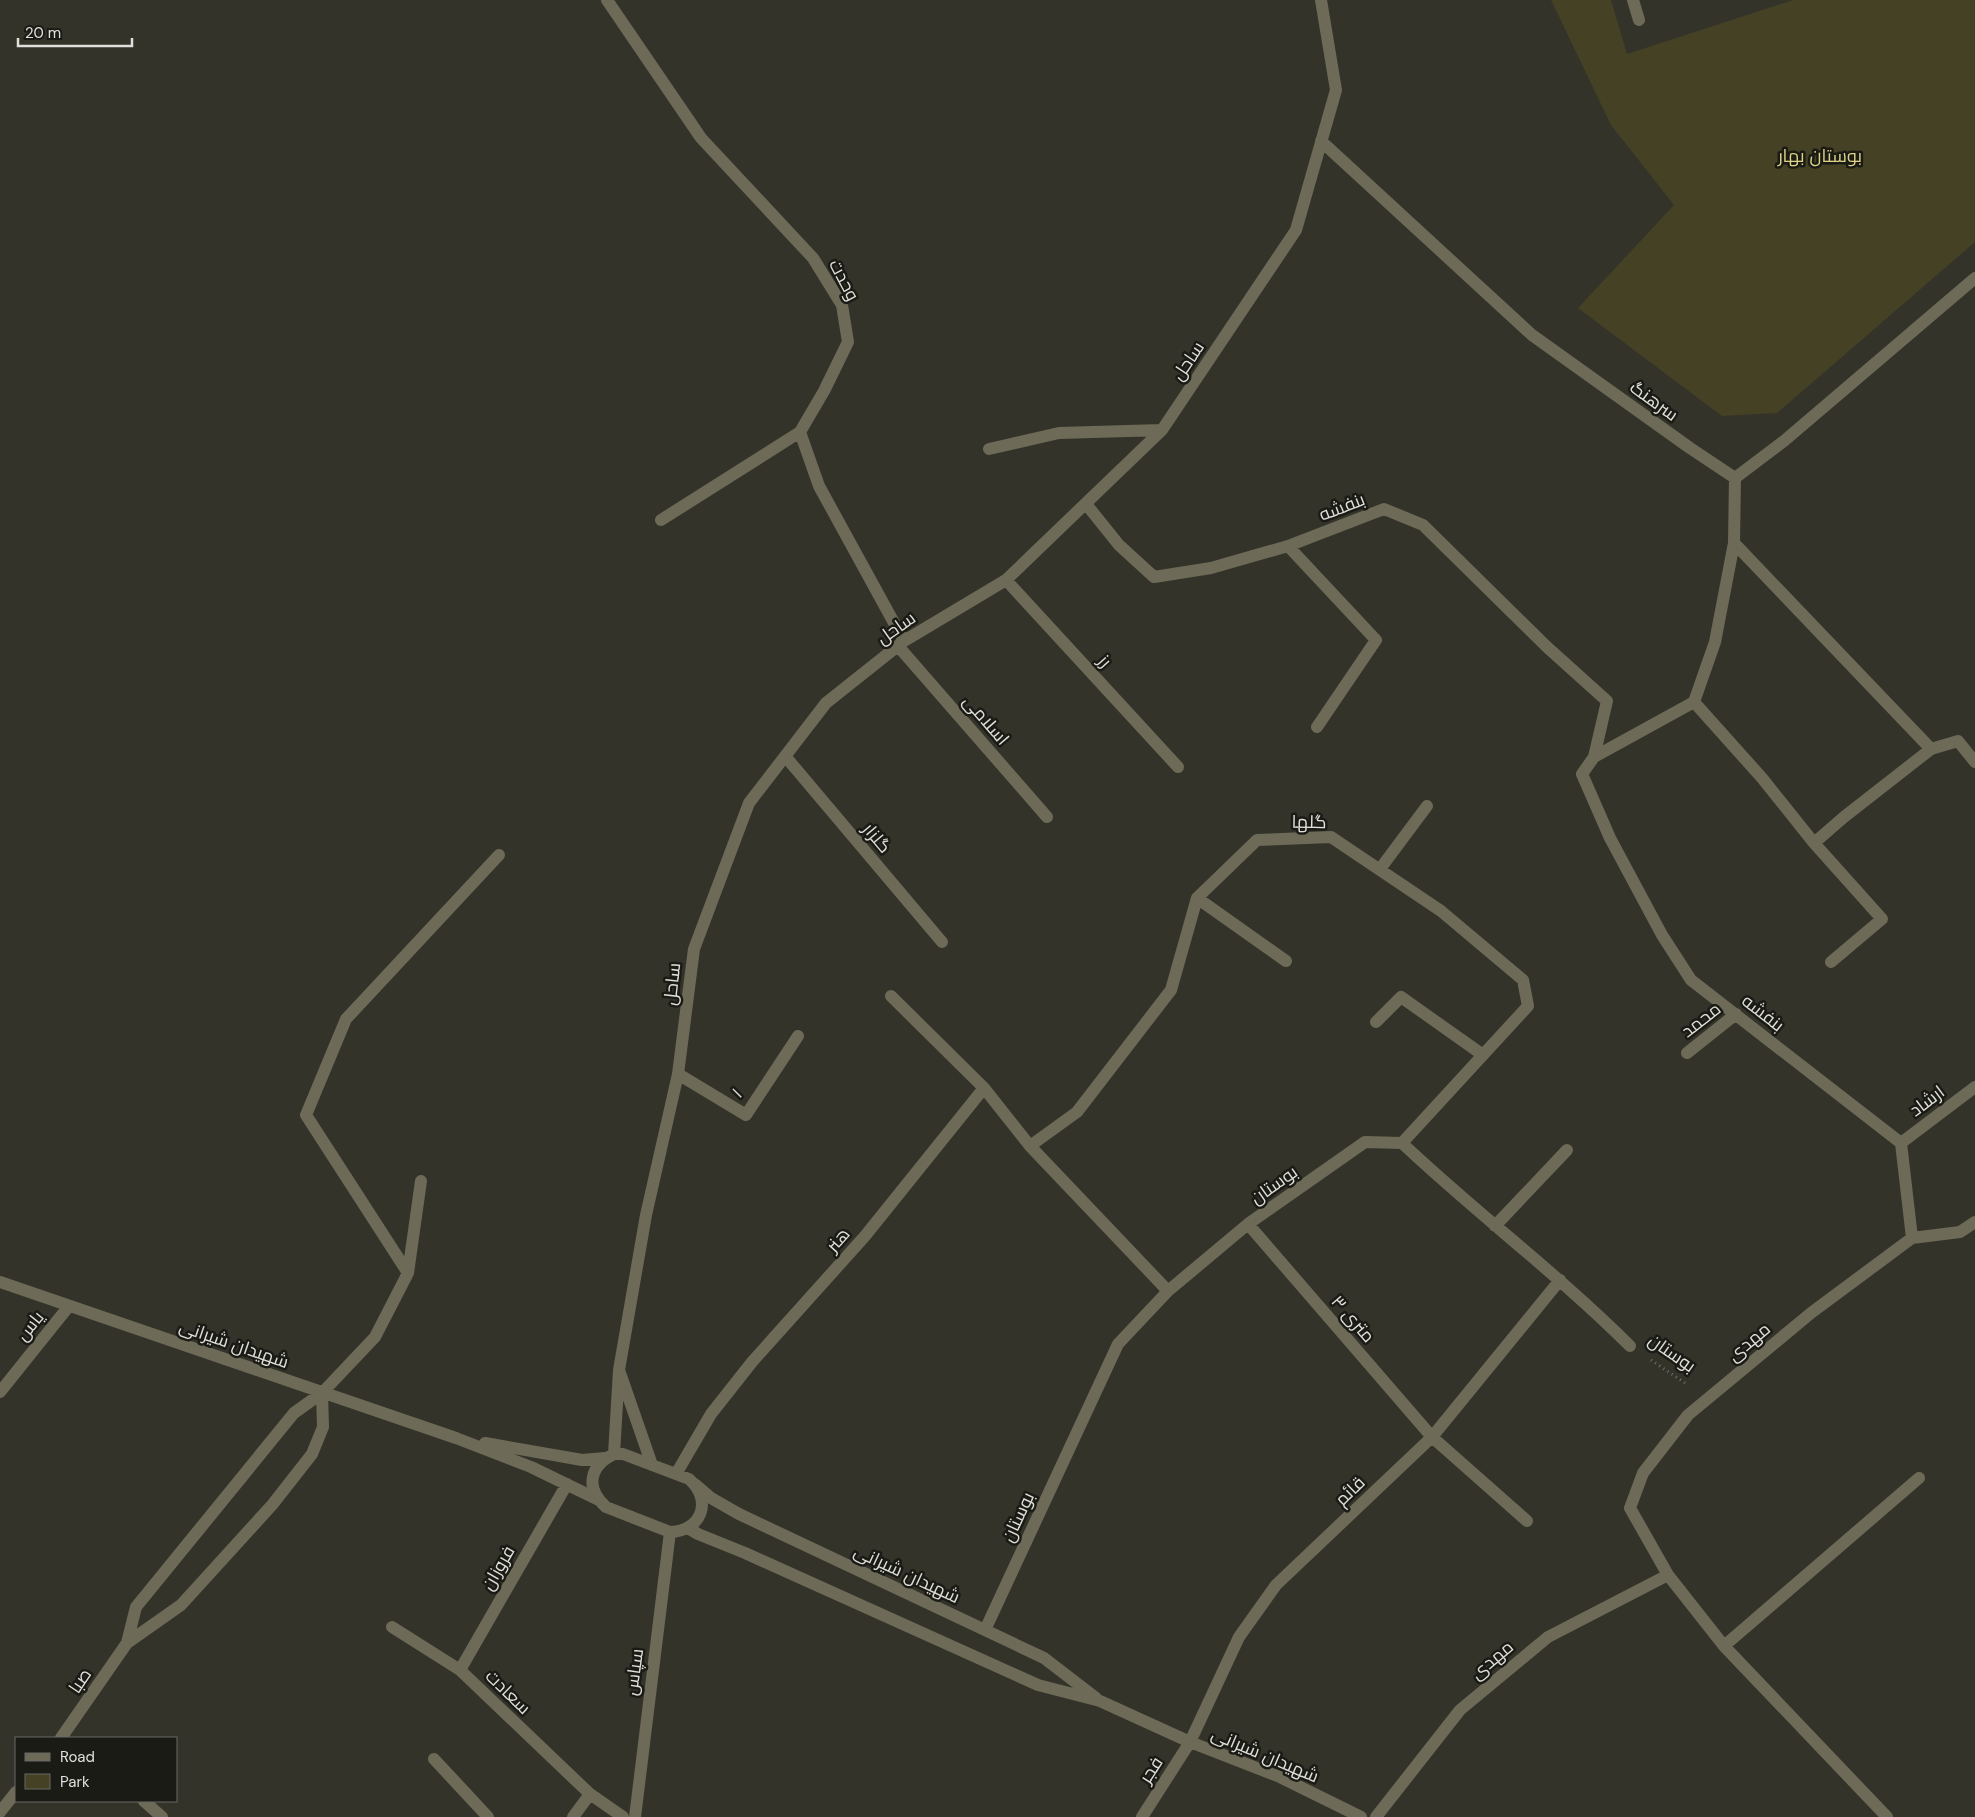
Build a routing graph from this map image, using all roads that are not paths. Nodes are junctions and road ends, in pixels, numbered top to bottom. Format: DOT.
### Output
graph roads {
  1 [pos="608,0"];
  2 [pos="1321,0"];
  3 [pos="1633,0"];
  4 [pos="1639,20"];
  5 [pos="1321,142"];
  6 [pos="1975,278"];
  7 [pos="1162,430"];
  8 [pos="800,432"];
  9 [pos="990,449"];
  10 [pos="1735,478"];
  11 [pos="1086,504"];
  12 [pos="661,520"];
  13 [pos="1734,543"];
  14 [pos="1288,546"];
  15 [pos="1006,580"];
  16 [pos="901,644"];
  17 [pos="1694,702"];
  18 [pos="1317,727"];
  19 [pos="1931,750"];
  20 [pos="785,756"];
  21 [pos="1594,757"];
  22 [pos="1975,762"];
  23 [pos="1178,767"];
  24 [pos="1426,806"];
  25 [pos="1047,817"];
  26 [pos="1814,843"];
  27 [pos="499,855"];
  28 [pos="1380,869"];
  29 [pos="1197,898"];
  30 [pos="942,942"];
  31 [pos="1286,961"];
  32 [pos="1831,962"];
  33 [pos="891,996"];
  34 [pos="1736,1014"];
  35 [pos="1376,1022"];
  36 [pos="798,1036"];
  37 [pos="1687,1053"];
  38 [pos="1484,1055"];
  39 [pos="678,1074"];
  40 [pos="1975,1087"];
  41 [pos="984,1088"];
  42 [pos="1402,1143"];
  43 [pos="1900,1143"];
  44 [pos="1030,1146"];
  45 [pos="1567,1150"];
  46 [pos="421,1181"];
  47 [pos="1975,1222"];
  48 [pos="1248,1224"];
  49 [pos="1495,1226"];
  50 [pos="1912,1238"];
  51 [pos="408,1273"];
  52 [pos="1560,1280"];
  53 [pos="0,1282"];
  54 [pos="1168,1291"];
  55 [pos="69,1306"];
  56 [pos="1630,1346"];
  57 [pos="619,1370"];
  58 [pos="0,1392"];
  59 [pos="322,1392"];
  60 [pos="1432,1437"];
  61 [pos="456,1438"];
  62 [pos="609,1456"];
  63 [pos="652,1465"];
  64 [pos="676,1474"];
  65 [pos="1919,1478"];
  66 [pos="567,1484"];
  67 [pos="696,1485"];
  68 [pos="598,1500"];
  69 [pos="1527,1522"];
  70 [pos="688,1528"];
  71 [pos="670,1532"];
  72 [pos="1668,1575"];
  73 [pos="392,1627"];
  74 [pos="985,1630"];
  75 [pos="127,1643"];
  76 [pos="1724,1646"];
  77 [pos="460,1670"];
  78 [pos="1100,1701"];
  79 [pos="68,1736"];
  80 [pos="1190,1742"];
  81 [pos="434,1759"];
  82 [pos="15,1793"];
  83 [pos="590,1794"];
  84 [pos="145,1802"];
  85 [pos="0,1812"];
  86 [pos="162,1817"];
  87 [pos="488,1817"];
  88 [pos="573,1817"];
  89 [pos="624,1817"];
  90 [pos="635,1817"];
  91 [pos="1142,1817"];
  92 [pos="1361,1817"];
  93 [pos="1376,1817"];
  94 [pos="1887,1817"];
  1 -- 8 [label="street, وحدت"];
  2 -- 5 [label="street, ساحل"];
  3 -- 4 [label="street"];
  5 -- 7 [label="street, ساحل"];
  5 -- 10 [label="street, سرهنگ"];
  6 -- 10 [label="street"];
  7 -- 9 [label="street"];
  7 -- 11 [label="street, ساحل"];
  8 -- 12 [label="street"];
  8 -- 16 [label="street"];
  10 -- 13 [label="street"];
  11 -- 14 [label="street, بنفشه"];
  11 -- 15 [label="street, ساحل"];
  13 -- 17 [label="street"];
  13 -- 19 [label="street"];
  14 -- 18 [label="street"];
  14 -- 21 [label="street, بنفشه"];
  15 -- 16 [label="street, ساحل"];
  15 -- 23 [label="street, رز"];
  16 -- 20 [label="street, ساحل"];
  16 -- 25 [label="street, اسلامی"];
  17 -- 21 [label="street"];
  17 -- 26 [label="street"];
  19 -- 22 [label="street"];
  19 -- 26 [label="street"];
  20 -- 30 [label="street, گلزار"];
  20 -- 39 [label="street, ساحل"];
  21 -- 34 [label="street, بنفشه"];
  24 -- 28 [label="street"];
  26 -- 32 [label="street"];
  27 -- 51 [label="street"];
  28 -- 29 [label="street, گلها"];
  28 -- 38 [label="street, گلها"];
  29 -- 31 [label="street"];
  29 -- 44 [label="street"];
  33 -- 41 [label="street"];
  34 -- 37 [label="street, محمد"];
  34 -- 43 [label="street, بنفشه"];
  35 -- 38 [label="street"];
  36 -- 39 [label="street, ۱"];
  38 -- 42 [label="street, گلها"];
  39 -- 57 [label="street, ساحل"];
  40 -- 43 [label="street, ارشاد"];
  41 -- 44 [label="street"];
  41 -- 64 [label="street, هنر"];
  42 -- 48 [label="street, بوستان"];
  42 -- 49 [label="street, بوستان"];
  43 -- 50 [label="street"];
  44 -- 54 [label="street"];
  45 -- 49 [label="street"];
  46 -- 51 [label="street"];
  47 -- 50 [label="street"];
  48 -- 54 [label="street, بوستان"];
  48 -- 60 [label="street, ۳ متری"];
  49 -- 52 [label="street, بوستان"];
  50 -- 72 [label="street, مهدی"];
  51 -- 59 [label="street"];
  52 -- 56 [label="street, بوستان"];
  52 -- 60 [label="street, قائم"];
  53 -- 55 [label="street, شهیدان شیرانی"];
  54 -- 74 [label="street, بوستان"];
  55 -- 58 [label="street, یاس"];
  55 -- 59 [label="street, شهیدان شیرانی"];
  57 -- 62 [label="street, ساحل"];
  57 -- 63 [label="street"];
  59 -- 61 [label="street, شهیدان شیرانی"];
  59 -- 75 [label="street"];
  59 -- 75 [label="street"];
  60 -- 69 [label="street, ۳ متری"];
  60 -- 80 [label="street, قائم"];
  61 -- 62 [label="street, شهیدان شیرانی"];
  61 -- 66 [label="street, شهیدان شیرانی"];
  62 -- 63 [label="street, شهیدان شیرانی"];
  62 -- 68 [label="street"];
  63 -- 64 [label="street, شهیدان شیرانی"];
  64 -- 67 [label="street, شهیدان شیرانی"];
  65 -- 76 [label="street"];
  66 -- 68 [label="street, شهیدان شیرانی"];
  66 -- 77 [label="street, فروزان"];
  67 -- 70 [label="street"];
  67 -- 74 [label="street, شهیدان شیرانی"];
  68 -- 71 [label="street, شهیدان شیرانی"];
  70 -- 71 [label="street"];
  70 -- 78 [label="street, شهیدان شیرانی"];
  71 -- 90 [label="street, سپاس"];
  72 -- 76 [label="street, مهدی"];
  72 -- 93 [label="street, مهدی"];
  73 -- 77 [label="street, سعادت"];
  74 -- 78 [label="street, شهیدان شیرانی"];
  75 -- 79 [label="street, صبا"];
  76 -- 94 [label="street, مهدی"];
  77 -- 83 [label="street, سعادت"];
  78 -- 80 [label="street, شهیدان شیرانی"];
  80 -- 91 [label="street, فجر"];
  80 -- 92 [label="street, شهیدان شیرانی"];
  81 -- 87 [label="street"];
  82 -- 85 [label="street"];
  83 -- 88 [label="street"];
  83 -- 89 [label="street"];
  84 -- 86 [label="street"];
}
